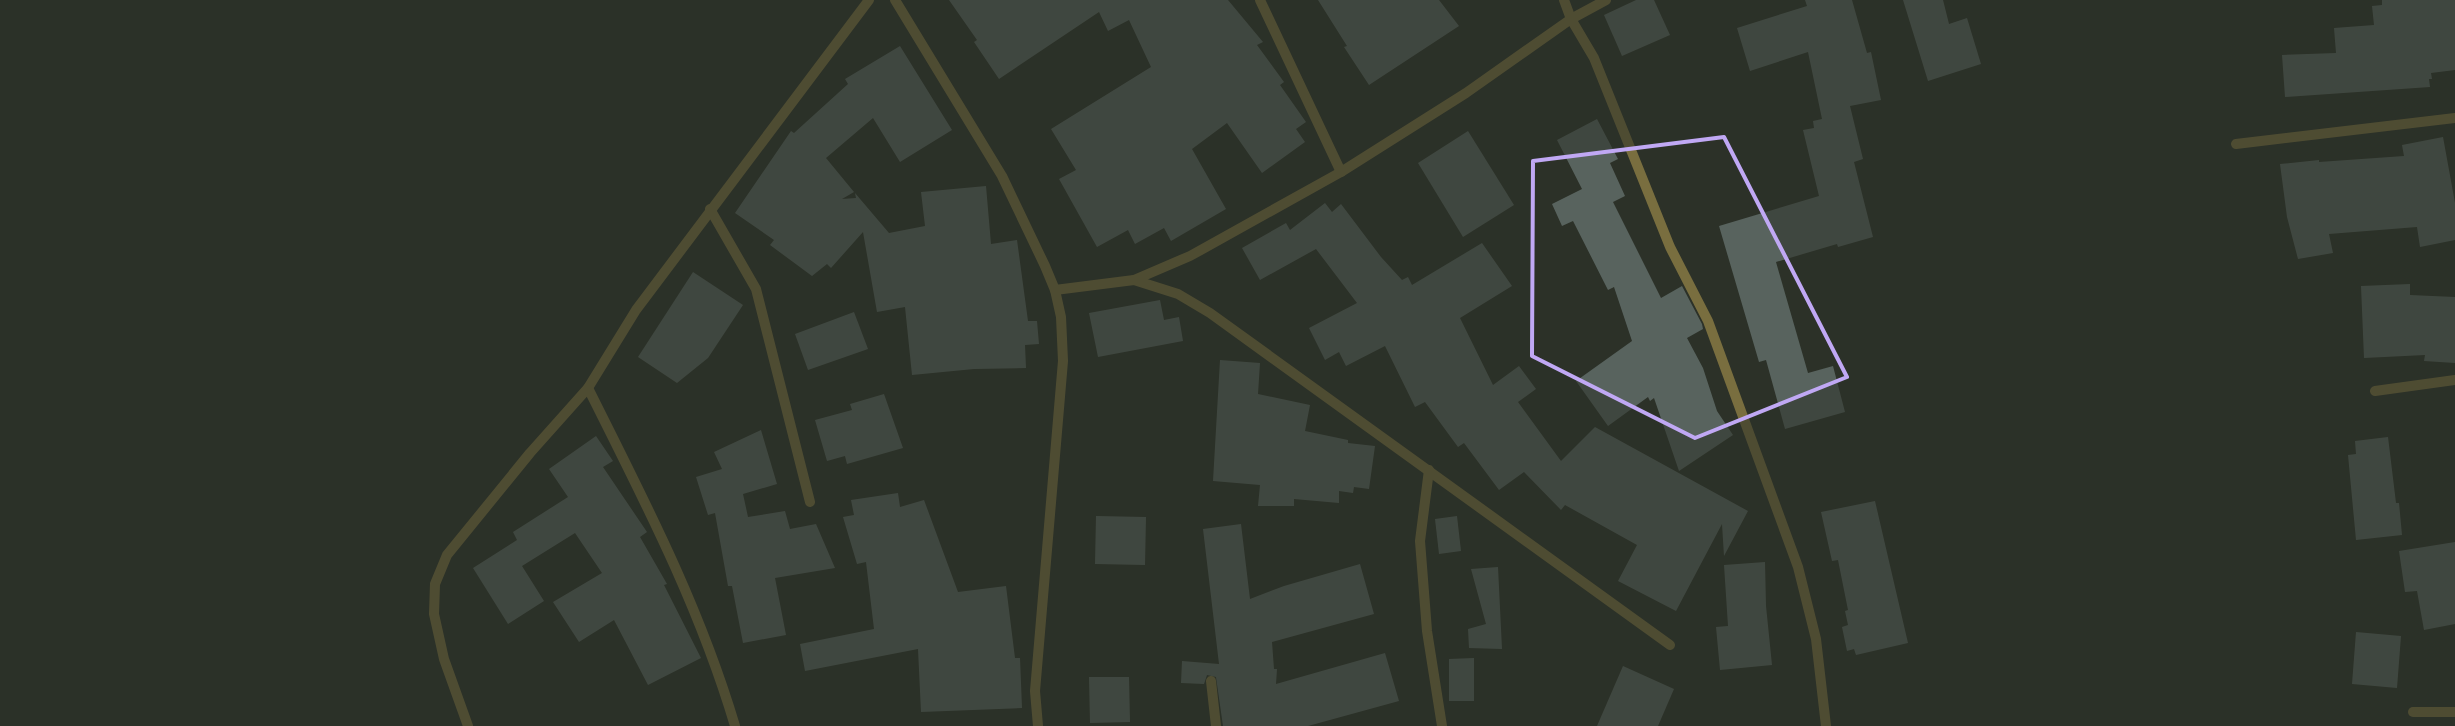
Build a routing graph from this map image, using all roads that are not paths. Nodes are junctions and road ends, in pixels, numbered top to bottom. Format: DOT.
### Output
graph roads {
  1 [pos="869,0"];
  2 [pos="895,0"];
  3 [pos="1260,0"];
  4 [pos="1564,0"];
  5 [pos="1606,0"];
  6 [pos="1571,19"];
  7 [pos="2455,118"];
  8 [pos="2236,144"];
  9 [pos="1341,172"];
  10 [pos="710,209"];
  11 [pos="1134,280"];
  12 [pos="1055,290"];
  13 [pos="2455,380"];
  14 [pos="588,388"];
  15 [pos="2375,391"];
  16 [pos="1429,470"];
  17 [pos="810,502"];
  18 [pos="1670,645"];
  19 [pos="1211,681"];
  20 [pos="2413,712"];
  21 [pos="2455,712"];
  22 [pos="468,726"];
  23 [pos="735,726"];
  24 [pos="1038,726"];
  25 [pos="1216,726"];
  26 [pos="1442,726"];
  27 [pos="1826,726"];
  1 -- 10 [label="street"];
  2 -- 12 [label="street"];
  3 -- 9 [label="street"];
  4 -- 6 [label="street"];
  5 -- 6 [label="street"];
  6 -- 9 [label="street"];
  6 -- 27 [label="street"];
  7 -- 8 [label="street"];
  9 -- 11 [label="street"];
  10 -- 14 [label="street"];
  10 -- 17 [label="street"];
  11 -- 12 [label="street"];
  11 -- 16 [label="street"];
  12 -- 24 [label="street"];
  13 -- 15 [label="street"];
  14 -- 22 [label="street"];
  14 -- 23 [label="street"];
  16 -- 18 [label="street"];
  16 -- 26 [label="street"];
  19 -- 25 [label="street"];
  20 -- 21 [label="street"];
}
